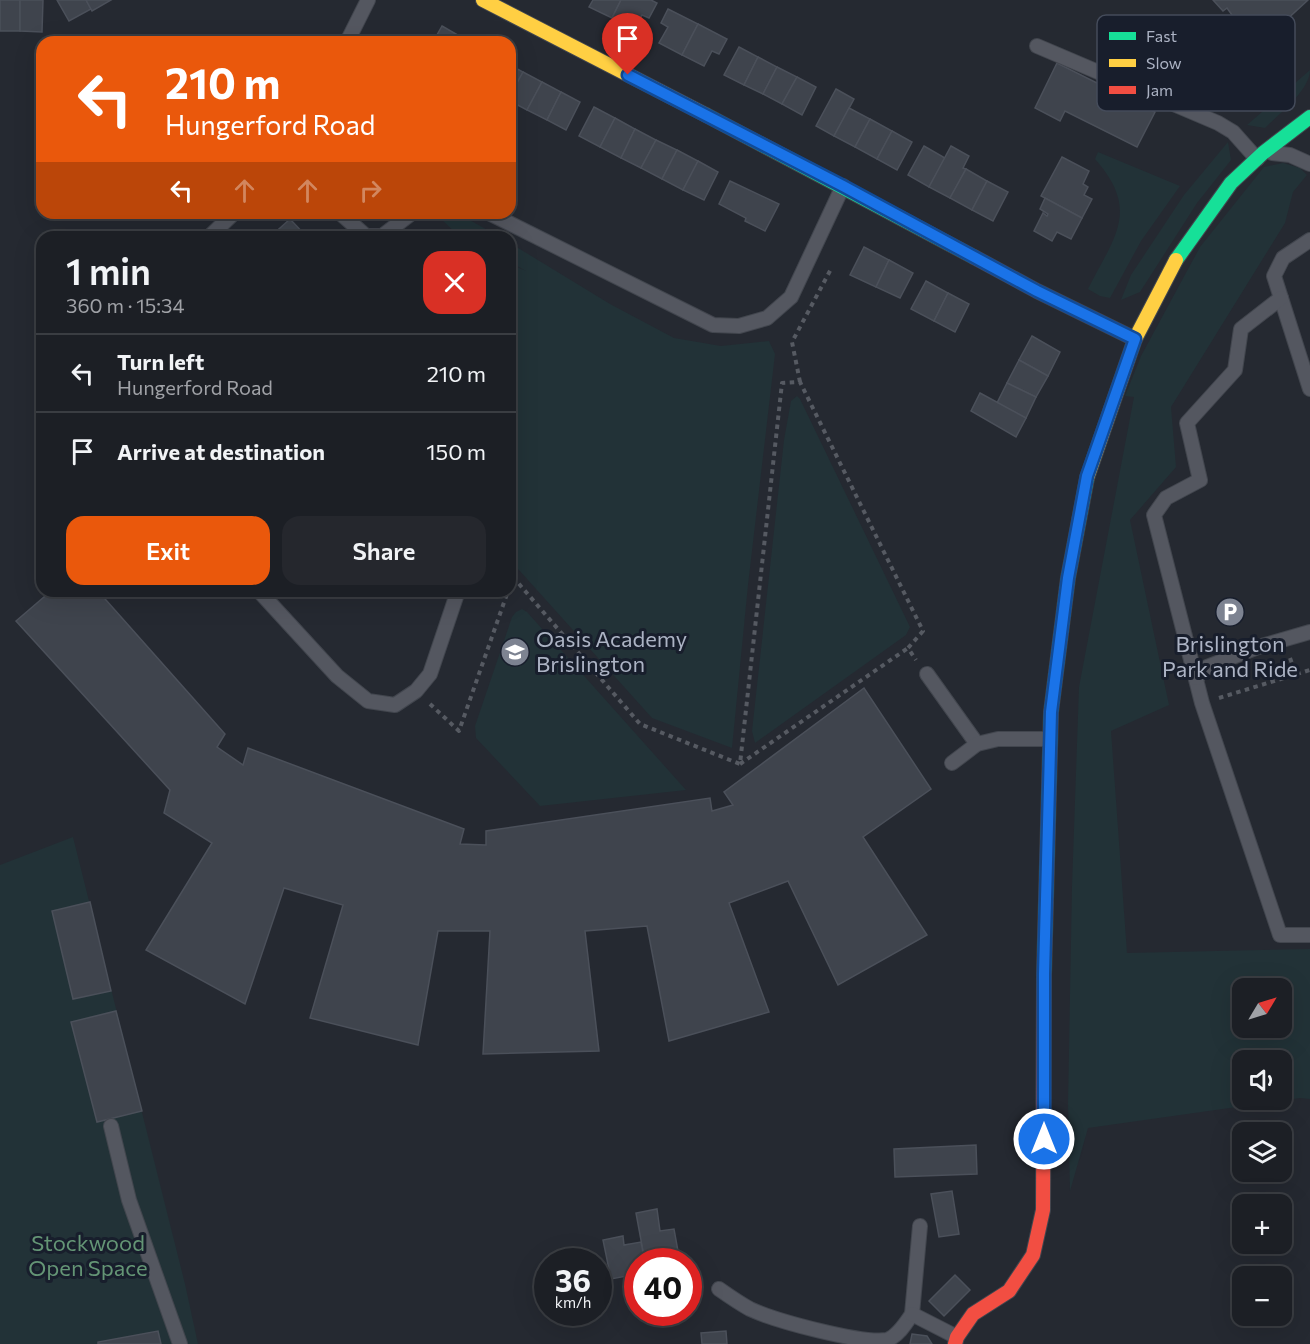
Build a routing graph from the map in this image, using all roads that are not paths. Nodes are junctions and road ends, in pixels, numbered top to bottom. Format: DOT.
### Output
graph roads {
  1 [pos="368,0"];
  2 [pos="483,0"];
  3 [pos="350,36"];
  4 [pos="1037,46"];
  5 [pos="1097,72"];
  6 [pos="1190,111"];
  7 [pos="1310,117"];
  8 [pos="1260,156"];
  9 [pos="1310,164"];
  10 [pos="843,186"];
  11 [pos="228,219"];
  12 [pos="347,219"];
  13 [pos="404,219"];
  14 [pos="501,219"];
  15 [pos="215,231"];
  16 [pos="360,231"];
  17 [pos="389,231"];
  18 [pos="1310,240"];
  19 [pos="1281,298"];
  20 [pos="1135,339"];
  21 [pos="1310,389"];
  22 [pos="264,597"];
  23 [pos="456,597"];
  24 [pos="1310,632"];
  25 [pos="927,674"];
  26 [pos="1196,678"];
  27 [pos="1050,739"];
  28 [pos="977,744"];
  29 [pos="952,763"];
  30 [pos="1310,935"];
  31 [pos="111,1126"];
  32 [pos="920,1226"];
  33 [pos="719,1289"];
  34 [pos="912,1314"];
  35 [pos="956,1340"];
  36 [pos="180,1344"];
  1 -- 3 [label="lane"];
  2 -- 10 [label="street"];
  4 -- 5 [label="lane"];
  6 -- 8 [label="lane"];
  7 -- 8 [label="street"];
  8 -- 9 [label="lane"];
  8 -- 20 [label="street"];
  10 -- 14 [label="lane"];
  10 -- 20 [label="street"];
  11 -- 15 [label="lane"];
  12 -- 16 [label="lane"];
  13 -- 17 [label="lane"];
  18 -- 19 [label="lane"];
  19 -- 21 [label="lane"];
  19 -- 26 [label="lane"];
  20 -- 27 [label="street"];
  22 -- 23 [label="lane"];
  24 -- 26 [label="lane"];
  25 -- 28 [label="lane"];
  26 -- 30 [label="lane"];
  27 -- 28 [label="lane"];
  27 -- 35 [label="street"];
  28 -- 29 [label="lane"];
  31 -- 36 [label="lane"];
  32 -- 34 [label="lane"];
  33 -- 34 [label="lane"];
  34 -- 35 [label="lane"];
}
